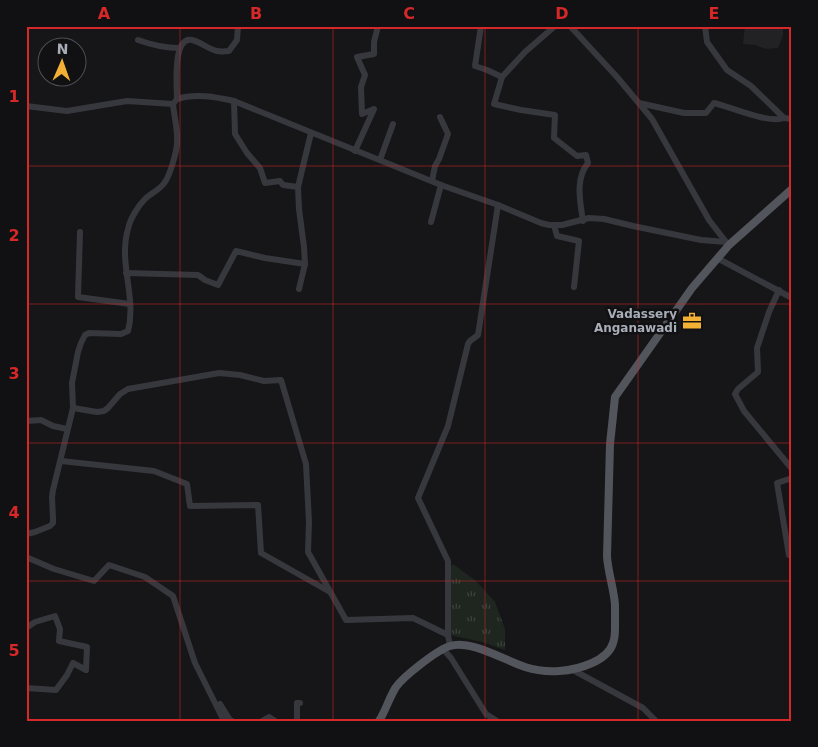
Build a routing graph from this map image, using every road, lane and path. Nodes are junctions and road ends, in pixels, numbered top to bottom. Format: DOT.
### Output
graph roads {
  1 [pos="238,26"];
  2 [pos="378,26"];
  3 [pos="481,26"];
  4 [pos="555,26"];
  5 [pos="570,26"];
  6 [pos="705,26"];
  7 [pos="138,40"];
  8 [pos="179,48"];
  9 [pos="502,77"];
  10 [pos="175,101"];
  11 [pos="234,102"];
  12 [pos="639,103"];
  13 [pos="26,106"];
  14 [pos="440,117"];
  15 [pos="784,118"];
  16 [pos="792,119"];
  17 [pos="393,124"];
  18 [pos="311,133"];
  19 [pos="355,150"];
  20 [pos="380,160"];
  21 [pos="432,181"];
  22 [pos="441,185"];
  23 [pos="298,187"];
  24 [pos="792,190"];
  25 [pos="498,205"];
  26 [pos="583,221"];
  27 [pos="430,222"];
  28 [pos="554,225"];
  29 [pos="80,232"];
  30 [pos="727,244"];
  31 [pos="717,258"];
  32 [pos="305,264"];
  33 [pos="126,274"];
  34 [pos="574,287"];
  35 [pos="299,288"];
  36 [pos="779,290"];
  37 [pos="792,298"];
  38 [pos="130,304"];
  39 [pos="73,408"];
  40 [pos="26,421"];
  41 [pos="67,429"];
  42 [pos="61,461"];
  43 [pos="792,469"];
  44 [pos="792,478"];
  45 [pos="26,534"];
  46 [pos="789,555"];
  47 [pos="26,556"];
  48 [pos="330,592"];
  49 [pos="26,628"];
  50 [pos="448,635"];
  51 [pos="447,647"];
  52 [pos="572,670"];
  53 [pos="26,688"];
  54 [pos="215,702"];
  55 [pos="300,703"];
  56 [pos="224,721"];
  57 [pos="232,721"];
  58 [pos="262,721"];
  59 [pos="275,721"];
  60 [pos="297,721"];
  61 [pos="379,721"];
  62 [pos="497,721"];
  63 [pos="656,721"];
  1 -- 8 [label="street"];
  2 -- 19 [label="street"];
  3 -- 9 [label="street"];
  4 -- 9 [label="street"];
  5 -- 12 [label="street"];
  6 -- 15 [label="street"];
  7 -- 8 [label="street"];
  8 -- 10 [label="street"];
  9 -- 26 [label="street"];
  10 -- 11 [label="street"];
  10 -- 13 [label="street"];
  10 -- 33 [label="street"];
  11 -- 18 [label="street"];
  11 -- 23 [label="street"];
  12 -- 15 [label="street"];
  12 -- 30 [label="street"];
  14 -- 21 [label="street"];
  15 -- 16 [label="street"];
  17 -- 20 [label="street"];
  18 -- 19 [label="street"];
  18 -- 23 [label="street"];
  19 -- 20 [label="street"];
  20 -- 21 [label="street"];
  21 -- 22 [label="street"];
  22 -- 25 [label="street"];
  22 -- 27 [label="street"];
  23 -- 32 [label="street"];
  24 -- 30 [label="main road"];
  25 -- 28 [label="street"];
  25 -- 50 [label="street"];
  26 -- 28 [label="street"];
  26 -- 30 [label="street"];
  28 -- 34 [label="street"];
  29 -- 38 [label="street"];
  30 -- 31 [label="main road"];
  31 -- 36 [label="street"];
  31 -- 52 [label="main road"];
  32 -- 33 [label="street"];
  32 -- 35 [label="street"];
  33 -- 38 [label="street"];
  36 -- 37 [label="street"];
  36 -- 43 [label="street"];
  38 -- 39 [label="street"];
  39 -- 41 [label="street"];
  39 -- 48 [label="street"];
  40 -- 41 [label="street"];
  41 -- 42 [label="street"];
  42 -- 45 [label="street"];
  42 -- 48 [label="street"];
  44 -- 46 [label="street"];
  47 -- 54 [label="street"];
  48 -- 50 [label="street"];
  49 -- 53 [label="street"];
  50 -- 51 [label="street"];
  51 -- 52 [label="main road"];
  51 -- 61 [label="main road"];
  51 -- 62 [label="street"];
  52 -- 63 [label="street"];
  54 -- 56 [label="street"];
  54 -- 57 [label="street"];
  55 -- 60 [label="street"];
  58 -- 59 [label="street"];
}
